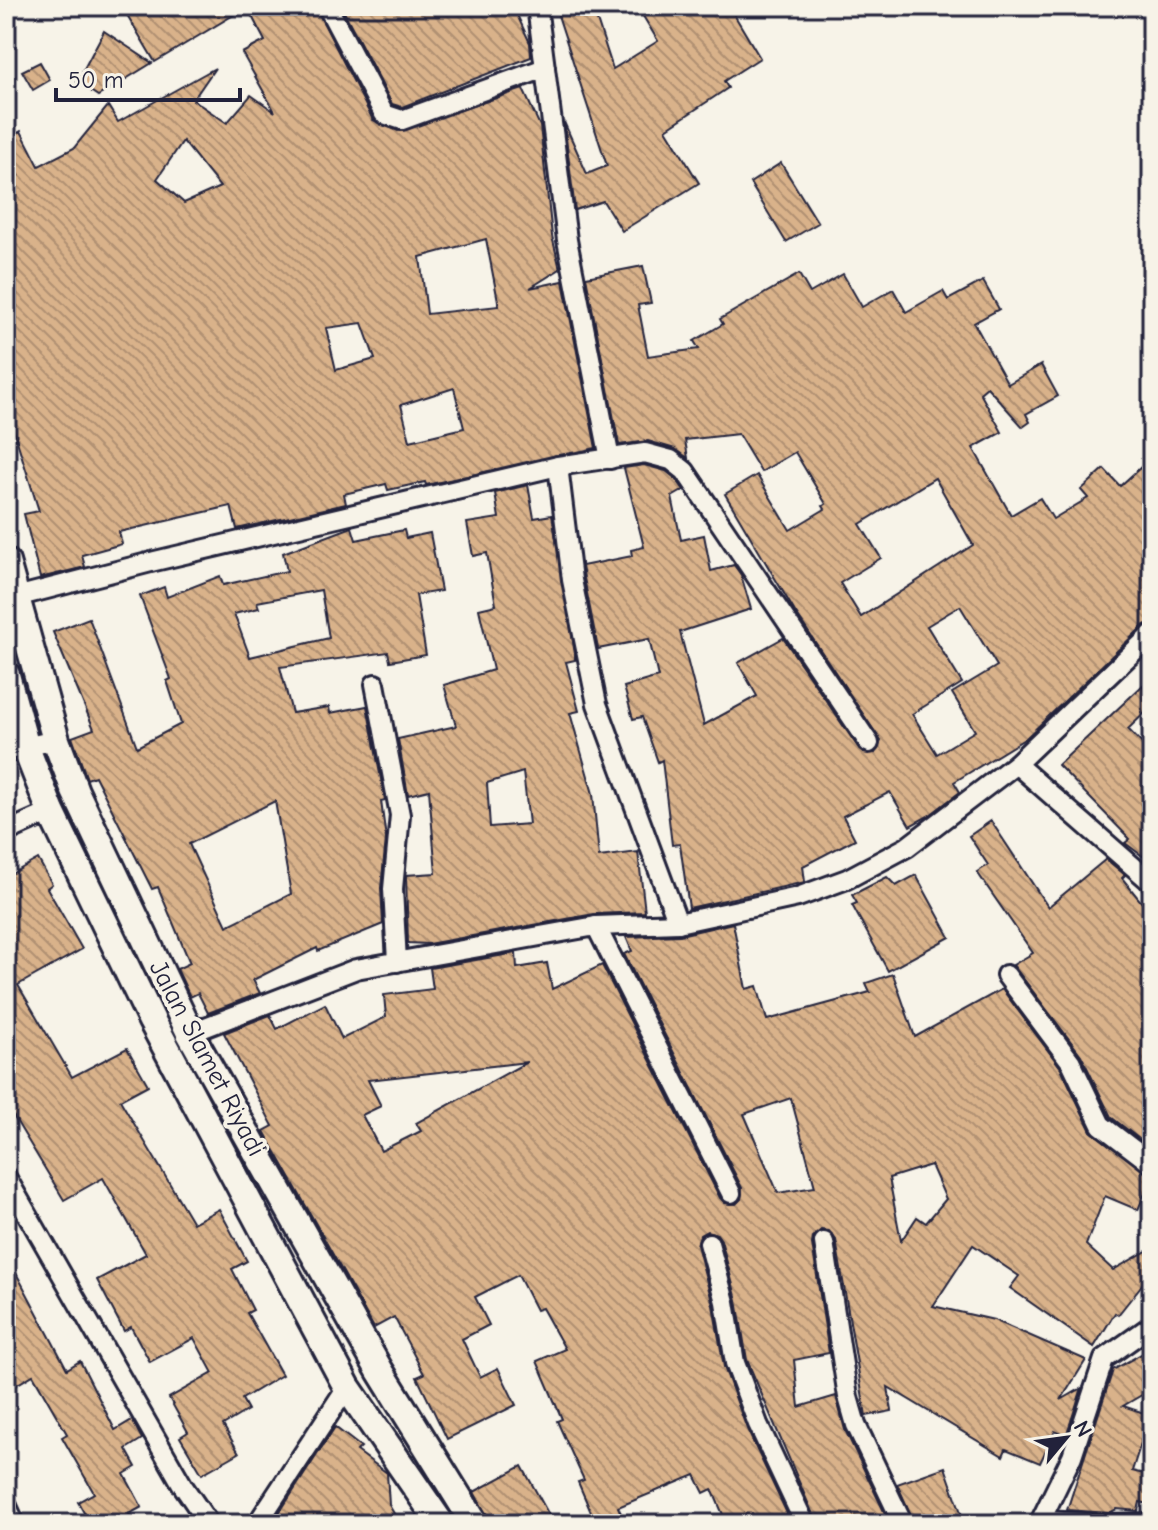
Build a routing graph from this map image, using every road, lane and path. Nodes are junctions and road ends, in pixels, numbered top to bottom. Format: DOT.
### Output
graph roads {
  1 [pos="327,6"];
  2 [pos="537,6"];
  3 [pos="545,68"];
  4 [pos="610,459"];
  5 [pos="558,466"];
  6 [pos="6,562"];
  7 [pos="16,597"];
  8 [pos="1152,634"];
  9 [pos="6,675"];
  10 [pos="375,684"];
  11 [pos="56,740"];
  12 [pos="869,743"];
  13 [pos="16,749"];
  14 [pos="1016,764"];
  15 [pos="51,812"];
  16 [pos="6,832"];
  17 [pos="1152,883"];
  18 [pos="678,923"];
  19 [pos="596,926"];
  20 [pos="397,962"];
  21 [pos="1006,975"];
  22 [pos="190,1033"];
  23 [pos="251,1141"];
  24 [pos="223,1156"];
  25 [pos="1152,1164"];
  26 [pos="6,1177"];
  27 [pos="731,1193"];
  28 [pos="824,1242"];
  29 [pos="709,1243"];
  30 [pos="1152,1325"];
  31 [pos="347,1387"];
  32 [pos="6,1504"];
  33 [pos="1041,1523"];
  34 [pos="1152,1523"];
  35 [pos="15,1524"];
  36 [pos="209,1524"];
  37 [pos="257,1524"];
  38 [pos="441,1524"];
  39 [pos="475,1524"];
  40 [pos="805,1524"];
  41 [pos="903,1524"];
  42 [pos="1105,1524"];
  43 [pos="1114,1524"];
  1 -- 3 [label="street"];
  2 -- 3 [label="street"];
  3 -- 4 [label="street"];
  4 -- 5 [label="street"];
  4 -- 12 [label="street"];
  5 -- 7 [label="street"];
  5 -- 18 [label="street"];
  6 -- 7 [label="main road, Jalan Slamet Riyadi"];
  7 -- 11 [label="main road, Jalan Slamet Riyadi"];
  8 -- 14 [label="street"];
  9 -- 13 [label="main road, Jalan Slamet Riyadi"];
  10 -- 20 [label="street"];
  11 -- 13 [label="street"];
  11 -- 22 [label="main road, Jalan Slamet Riyadi"];
  13 -- 15 [label="main road, Jalan Slamet Riyadi"];
  14 -- 17 [label="street"];
  14 -- 18 [label="street"];
  15 -- 16 [label="street"];
  15 -- 24 [label="main road, Jalan Slamet Riyadi"];
  18 -- 19 [label="street"];
  19 -- 20 [label="street"];
  19 -- 27 [label="street"];
  20 -- 22 [label="street"];
  21 -- 25 [label="street"];
  22 -- 23 [label="main road, Jalan Slamet Riyadi"];
  23 -- 24 [label="main road"];
  23 -- 39 [label="main road, Jalan Slamet Riyadi"];
  24 -- 31 [label="main road, Jalan Slamet Riyadi"];
  26 -- 36 [label="street"];
  28 -- 41 [label="street"];
  29 -- 40 [label="street"];
  30 -- 33 [label="street"];
  31 -- 37 [label="street"];
  31 -- 38 [label="main road, Jalan Slamet Riyadi"];
  32 -- 35 [label="street"];
  33 -- 42 [label="street"];
  34 -- 43 [label="street"];
}
